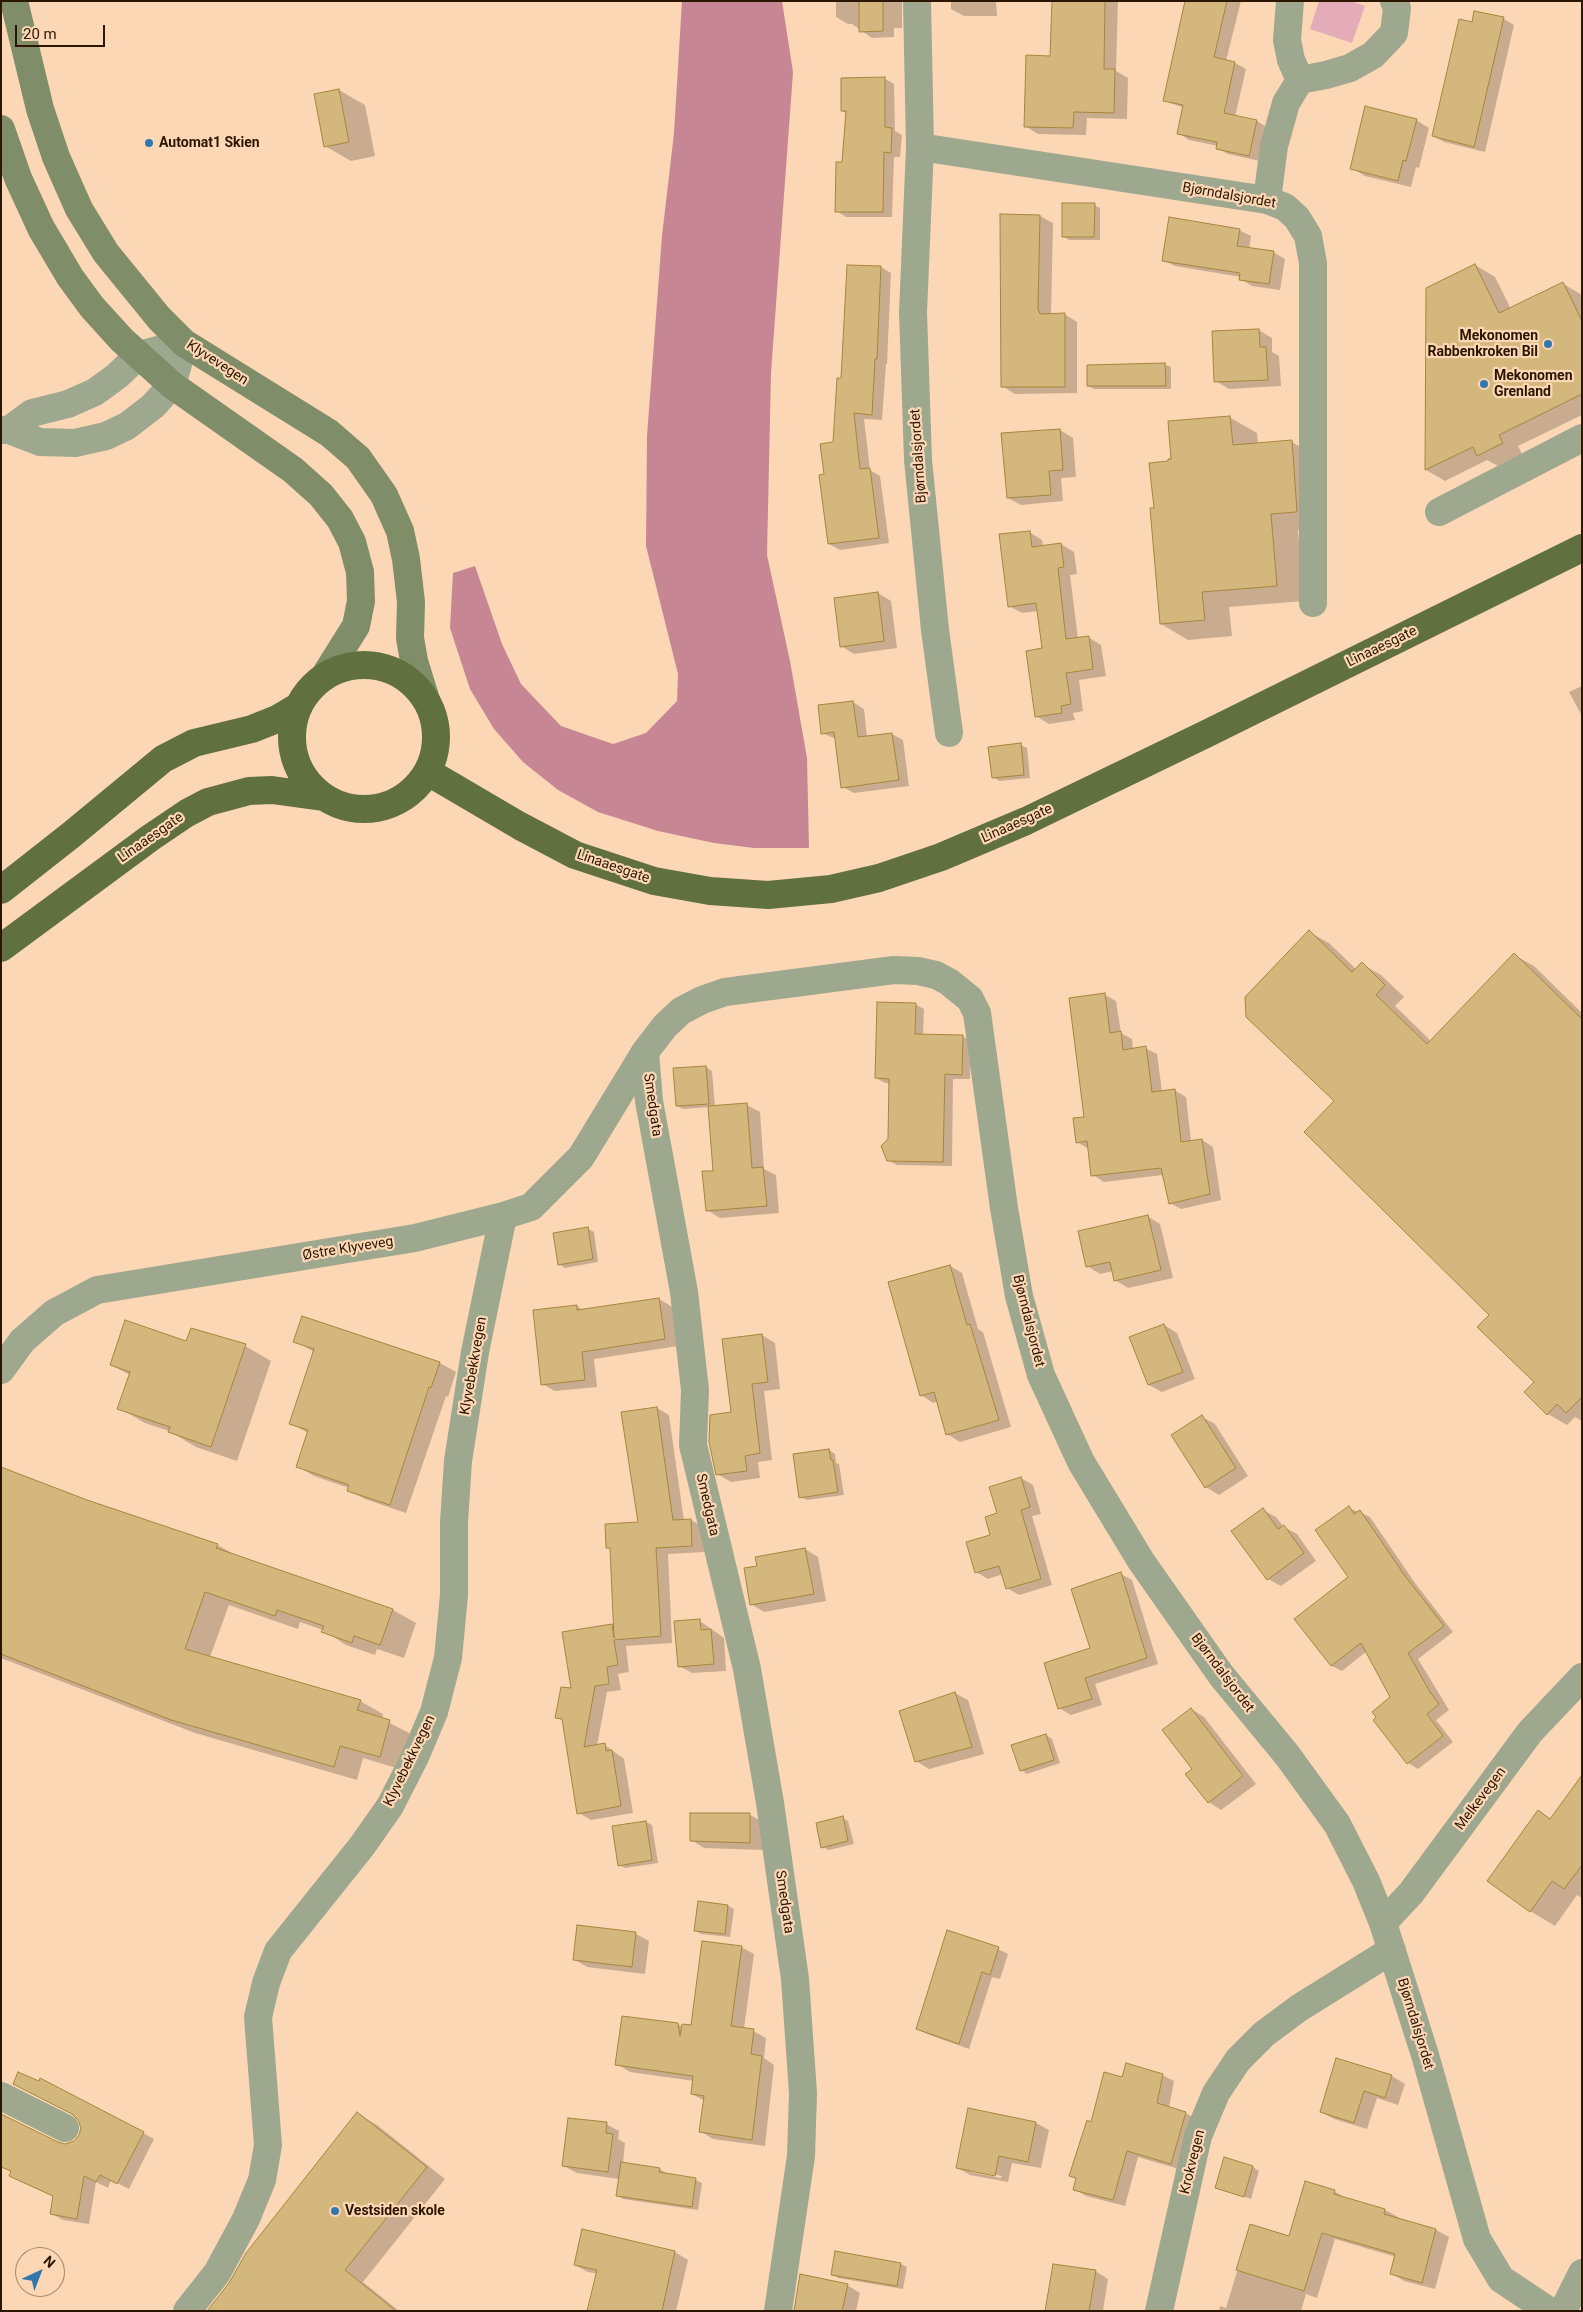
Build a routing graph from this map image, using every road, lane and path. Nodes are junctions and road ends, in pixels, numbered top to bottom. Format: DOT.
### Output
graph roads {
  1 [pos="14,1"];
  2 [pos="917,1"];
  3 [pos="1290,1"];
  4 [pos="1394,1"];
  5 [pos="1300,80"];
  6 [pos="1,129"];
  7 [pos="920,147"];
  8 [pos="1266,200"];
  9 [pos="184,343"];
  10 [pos="138,355"];
  11 [pos="172,385"];
  12 [pos="5,430"];
  13 [pos="1582,438"];
  14 [pos="1439,512"];
  15 [pos="1582,548"];
  16 [pos="1313,604"];
  17 [pos="324,677"];
  18 [pos="426,700"];
  19 [pos="299,706"];
  20 [pos="949,733"];
  21 [pos="428,772"];
  22 [pos="323,797"];
  23 [pos="1,890"];
  24 [pos="1,948"];
  25 [pos="645,1052"];
  26 [pos="503,1216"];
  27 [pos="1,1370"];
  28 [pos="1582,1677"];
  29 [pos="1384,1923"];
  30 [pos="1392,1950"];
  31 [pos="1,2096"];
  32 [pos="65,2128"];
  33 [pos="1582,2273"];
  34 [pos="187,2311"];
  35 [pos="778,2311"];
  36 [pos="1159,2311"];
  37 [pos="1549,2311"];
  38 [pos="1563,2311"];
  1 -- 9 [label="main road, Klyvevegen"];
  2 -- 7 [label="street, Bjørndalsjordet"];
  3 -- 5 [label="street"];
  4 -- 5 [label="street"];
  5 -- 8 [label="street"];
  6 -- 10 [label="main road"];
  7 -- 8 [label="street, Bjørndalsjordet"];
  7 -- 20 [label="street, Bjørndalsjordet"];
  8 -- 16 [label="street, Bjørndalsjordet"];
  9 -- 10 [label="street"];
  9 -- 11 [label="street"];
  9 -- 18 [label="main road, Klyvevegen"];
  10 -- 11 [label="main road"];
  10 -- 12 [label="street"];
  11 -- 12 [label="street"];
  11 -- 17 [label="main road"];
  13 -- 14 [label="street"];
  15 -- 21 [label="highway, Linaaesgate"];
  17 -- 18 [label="highway, Linaaesgate"];
  17 -- 19 [label="highway, Linaaesgate"];
  18 -- 21 [label="highway, Linaaesgate"];
  19 -- 22 [label="highway, Linaaesgate"];
  19 -- 23 [label="highway, Linaaesgate"];
  21 -- 22 [label="highway, Linaaesgate"];
  22 -- 24 [label="highway, Linaaesgate"];
  25 -- 26 [label="street, Østre Klyveveg"];
  25 -- 29 [label="street, Bjørndalsjordet"];
  25 -- 35 [label="street, Smedgata"];
  26 -- 27 [label="street, Østre Klyveveg"];
  26 -- 34 [label="street, Klyvebekkvegen"];
  28 -- 29 [label="street, Melkevegen"];
  29 -- 30 [label="street, Bjørndalsjordet"];
  30 -- 36 [label="street, Krokvegen"];
  30 -- 37 [label="street, Bjørndalsjordet"];
  31 -- 32 [label="street"];
  33 -- 38 [label="street"];
}
